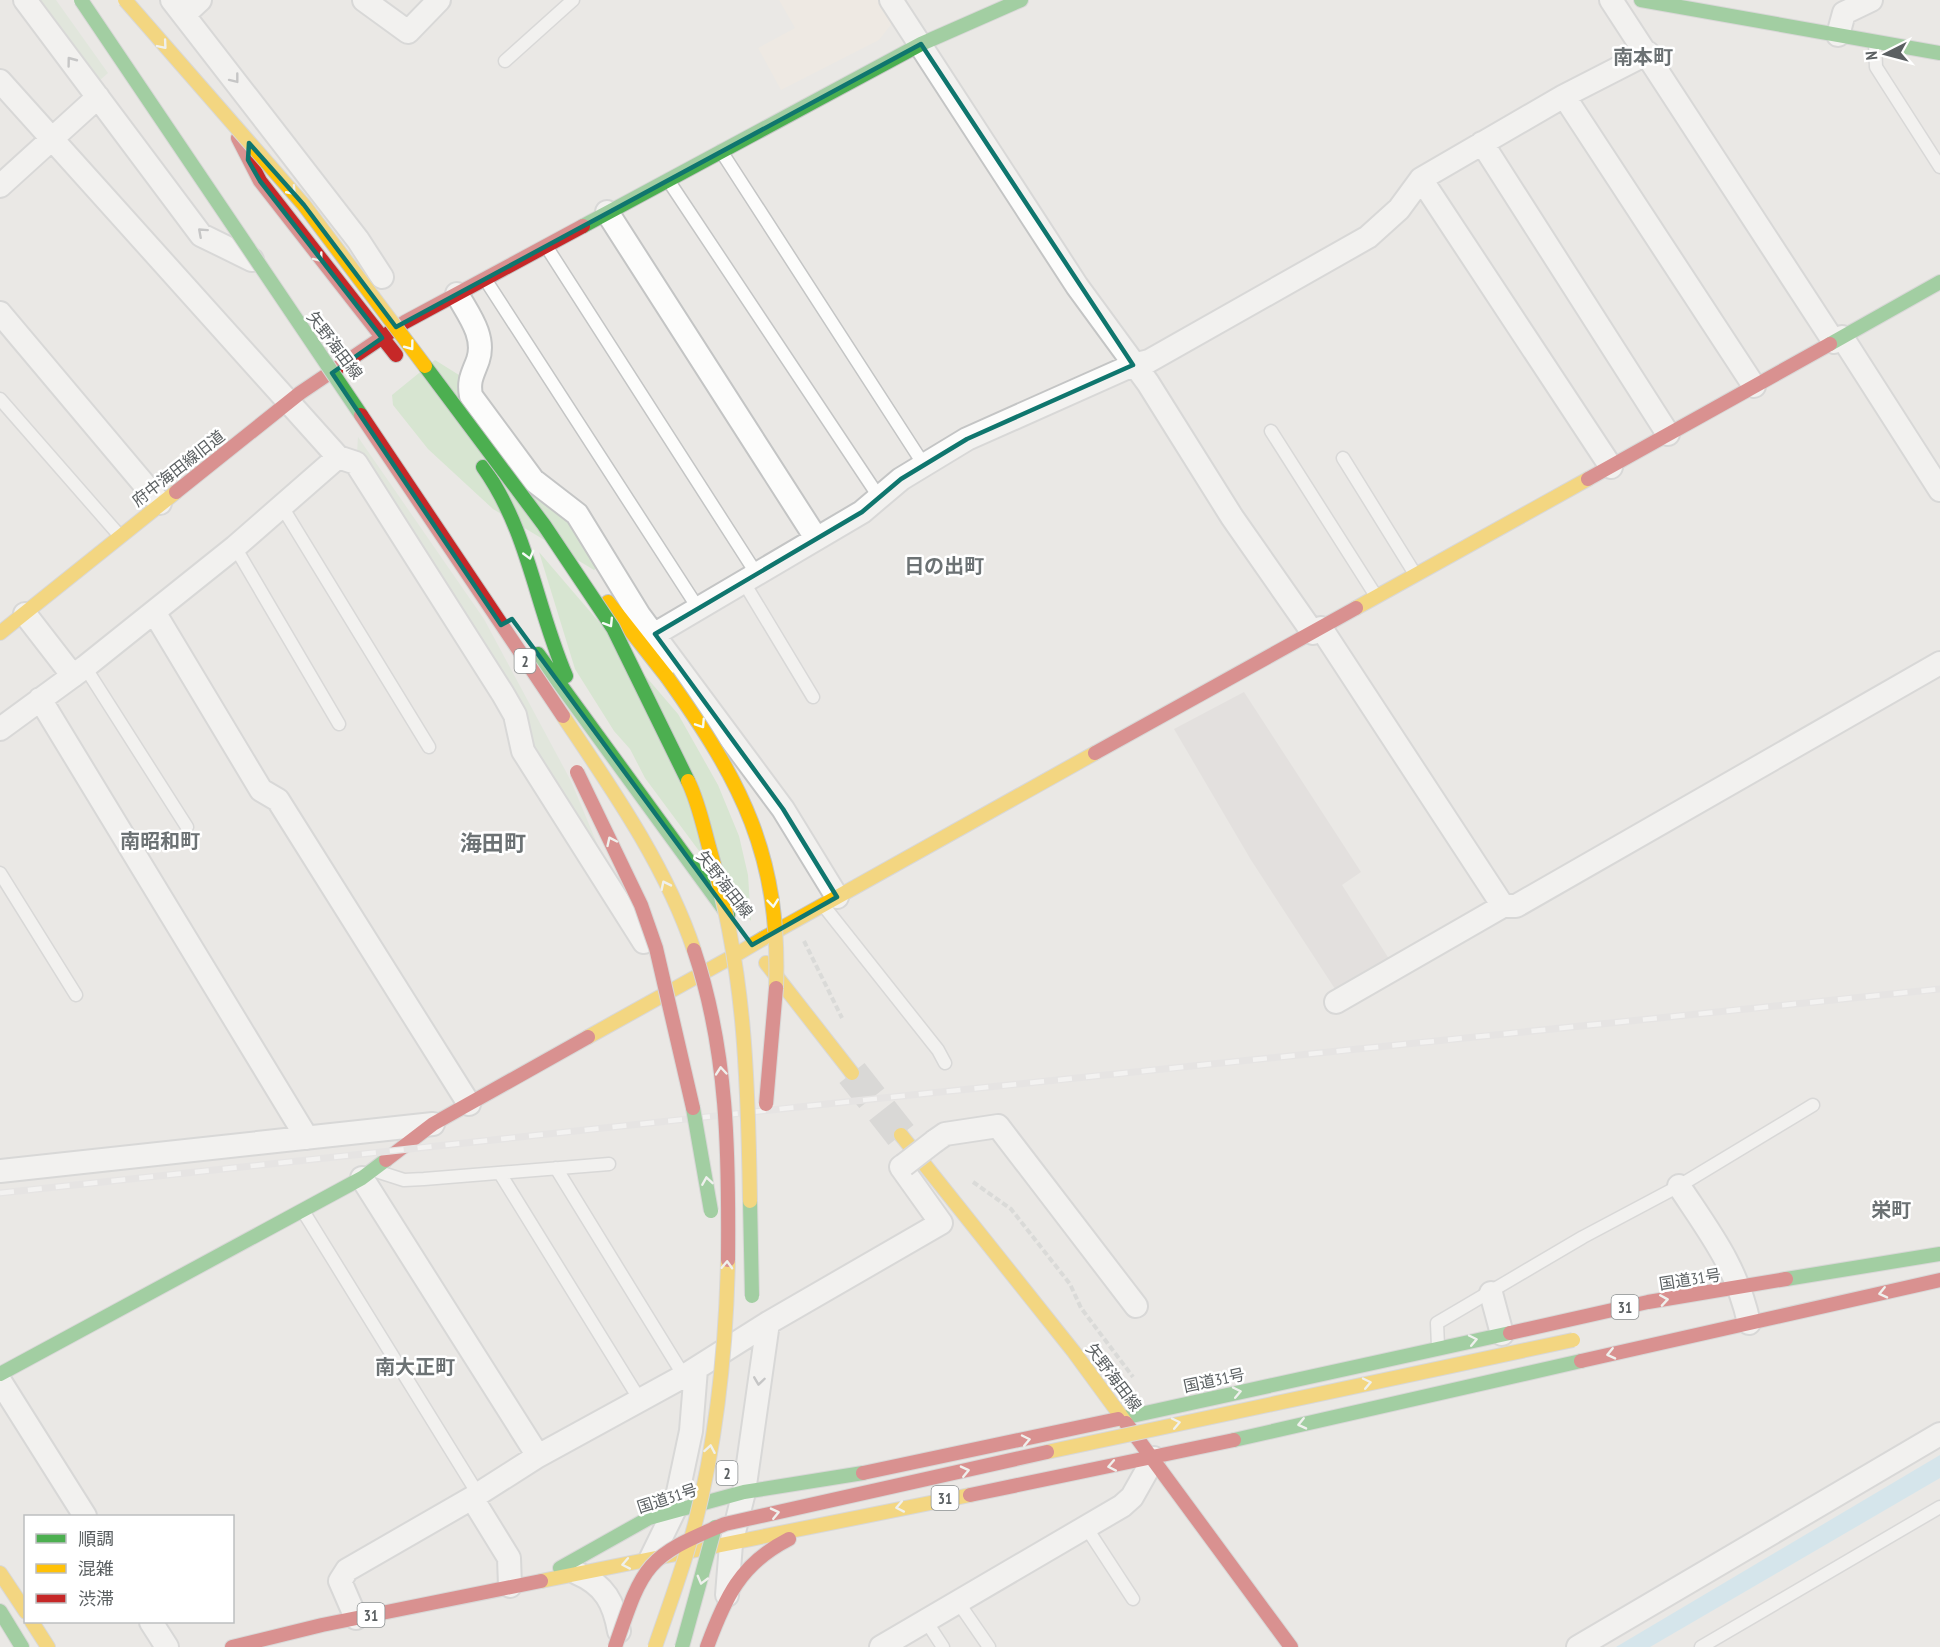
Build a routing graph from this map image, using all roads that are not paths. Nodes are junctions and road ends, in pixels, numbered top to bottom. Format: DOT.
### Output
graph roads {
  1 [pos="25,0"];
  2 [pos="65,0"];
  3 [pos="81,0"];
  4 [pos="125,0"];
  5 [pos="142,0"];
  6 [pos="364,0"];
  7 [pos="439,0"];
  8 [pos="573,0"];
  9 [pos="891,0"];
  10 [pos="1021,0"];
  11 [pos="1611,0"];
  12 [pos="1641,0"];
  13 [pos="1734,0"];
  14 [pos="1863,2"];
  15 [pos="1000,4"];
  16 [pos="185,5"];
  17 [pos="1734,16"];
  18 [pos="1838,35"];
  19 [pos="1875,41"];
  20 [pos="921,44"];
  21 [pos="1940,52"];
  22 [pos="1648,53"];
  23 [pos="505,61"];
  24 [pos="0,81"];
  25 [pos="1564,96"];
  26 [pos="98,97"];
  27 [pos="253,103"];
  28 [pos="54,138"];
  29 [pos="1482,143"];
  30 [pos="721,150"];
  31 [pos="248,160"];
  32 [pos="1940,167"];
  33 [pos="668,179"];
  34 [pos="1421,179"];
  35 [pos="0,186"];
  36 [pos="607,212"];
  37 [pos="546,245"];
  38 [pos="252,260"];
  39 [pos="382,278"];
  40 [pos="485,278"];
  41 [pos="1940,282"];
  42 [pos="457,294"];
  43 [pos="0,313"];
  44 [pos="382,338"];
  45 [pos="1838,339"];
  46 [pos="402,362"];
  47 [pos="1133,365"];
  48 [pos="333,372"];
  49 [pos="1754,386"];
  50 [pos="0,399"];
  51 [pos="289,402"];
  52 [pos="1271,431"];
  53 [pos="1668,434"];
  54 [pos="469,449"];
  55 [pos="338,457"];
  56 [pos="1343,458"];
  57 [pos="924,465"];
  58 [pos="1611,466"];
  59 [pos="496,483"];
  60 [pos="1940,490"];
  61 [pos="879,497"];
  62 [pos="160,503"];
  63 [pos="280,505"];
  64 [pos="120,536"];
  65 [pos="816,538"];
  66 [pos="235,547"];
  67 [pos="457,547"];
  68 [pos="1416,575"];
  69 [pos="749,578"];
  70 [pos="1377,597"];
  71 [pos="698,608"];
  72 [pos="154,612"];
  73 [pos="25,614"];
  74 [pos="1317,631"];
  75 [pos="0,633"];
  76 [pos="655,634"];
  77 [pos="1940,663"];
  78 [pos="79,671"];
  79 [pos="813,697"];
  80 [pos="40,699"];
  81 [pos="580,710"];
  82 [pos="339,724"];
  83 [pos="0,729"];
  84 [pos="558,734"];
  85 [pos="429,747"];
  86 [pos="571,759"];
  87 [pos="187,827"];
  88 [pos="0,873"];
  89 [pos="830,901"];
  90 [pos="1503,906"];
  91 [pos="674,989"];
  92 [pos="76,995"];
  93 [pos="1336,1002"];
  94 [pos="945,1063"];
  95 [pos="852,1073"];
  96 [pos="470,1104"];
  97 [pos="1813,1105"];
  98 [pos="765,1117"];
  99 [pos="433,1124"];
  100 [pos="901,1135"];
  101 [pos="307,1138"];
  102 [pos="764,1139"];
  103 [pos="609,1164"];
  104 [pos="556,1168"];
  105 [pos="0,1172"];
  106 [pos="368,1174"];
  107 [pos="501,1175"];
  108 [pos="1679,1186"];
  109 [pos="303,1210"];
  110 [pos="712,1222"];
  111 [pos="714,1243"];
  112 [pos="1940,1254"];
  113 [pos="1940,1280"];
  114 [pos="1491,1293"];
  115 [pos="1739,1296"];
  116 [pos="1136,1306"];
  117 [pos="754,1311"];
  118 [pos="1749,1323"];
  119 [pos="1502,1334"];
  120 [pos="1578,1339"];
  121 [pos="1438,1348"];
  122 [pos="745,1355"];
  123 [pos="690,1372"];
  124 [pos="0,1374"];
  125 [pos="0,1381"];
  126 [pos="640,1400"];
  127 [pos="717,1407"];
  128 [pos="1122,1417"];
  129 [pos="1940,1434"];
  130 [pos="538,1456"];
  131 [pos="1154,1458"];
  132 [pos="735,1486"];
  133 [pos="475,1496"];
  134 [pos="1940,1507"];
  135 [pos="674,1511"];
  136 [pos="870,1512"];
  137 [pos="84,1515"];
  138 [pos="1086,1527"];
  139 [pos="731,1544"];
  140 [pos="650,1559"];
  141 [pos="0,1573"];
  142 [pos="577,1573"];
  143 [pos="510,1586"];
  144 [pos="727,1594"];
  145 [pos="1133,1599"];
  146 [pos="958,1602"];
  147 [pos="24,1609"];
  148 [pos="0,1611"];
  149 [pos="356,1618"];
  150 [pos="926,1621"];
  151 [pos="33,1623"];
  152 [pos="152,1623"];
  153 [pos="616,1642"];
  154 [pos="22,1647"];
  155 [pos="48,1647"];
  156 [pos="167,1647"];
  157 [pos="232,1647"];
  158 [pos="655,1647"];
  159 [pos="682,1647"];
  160 [pos="707,1647"];
  161 [pos="724,1647"];
  162 [pos="881,1647"];
  163 [pos="943,1647"];
  164 [pos="989,1647"];
  165 [pos="1291,1647"];
  166 [pos="1578,1647"];
  167 [pos="1701,1647"];
  26 -- 1 [label="street, one-way"];
  2 -- 38 [label="main road, 矢野海田線"];
  127 -- 3 [label="main road, 2, one-way, bridge"];
  4 -- 117 [label="main road, one-way, bridge"];
  5 -- 31 [label="main road"];
  6 -- 7 [label="street"];
  8 -- 23 [label="lane"];
  9 -- 20 [label="street"];
  10 -- 15 [label="main road, 府中海田線旧道"];
  11 -- 22 [label="street"];
  12 -- 17 [label="main road"];
  13 -- 17 [label="lane"];
  14 -- 18 [label="street"];
  15 -- 20 [label="main road, 府中海田線旧道"];
  16 -- 27 [label="street, one-way"];
  17 -- 18 [label="main road"];
  18 -- 19 [label="main road"];
  19 -- 21 [label="main road"];
  19 -- 32 [label="lane"];
  20 -- 30 [label="main road, 府中海田線旧道"];
  20 -- 47 [label="street"];
  22 -- 25 [label="street"];
  22 -- 45 [label="street"];
  24 -- 28 [label="street"];
  25 -- 29 [label="street"];
  25 -- 49 [label="street"];
  26 -- 28 [label="street"];
  38 -- 26 [label="street, one-way"];
  27 -- 31 [label="street"];
  27 -- 39 [label="street"];
  28 -- 35 [label="street"];
  28 -- 51 [label="street"];
  29 -- 34 [label="street"];
  29 -- 53 [label="street"];
  30 -- 33 [label="main road, 府中海田線旧道"];
  30 -- 57 [label="lane"];
  31 -- 44 [label="main road, one-way"];
  33 -- 36 [label="main road, 府中海田線旧道"];
  33 -- 61 [label="lane"];
  34 -- 47 [label="street"];
  34 -- 58 [label="street"];
  36 -- 37 [label="main road, 府中海田線旧道"];
  36 -- 65 [label="street"];
  37 -- 40 [label="main road, 府中海田線旧道"];
  37 -- 69 [label="lane"];
  38 -- 48 [label="main road, 矢野海田線"];
  40 -- 42 [label="main road, 府中海田線旧道"];
  40 -- 71 [label="lane"];
  41 -- 45 [label="main road"];
  42 -- 44 [label="main road, 府中海田線旧道"];
  42 -- 76 [label="street"];
  43 -- 62 [label="street"];
  44 -- 46 [label="main road"];
  44 -- 48 [label="main road, 府中海田線旧道"];
  45 -- 49 [label="main road"];
  45 -- 60 [label="street"];
  47 -- 57 [label="street"];
  47 -- 74 [label="street"];
  48 -- 51 [label="main road, 府中海田線旧道"];
  48 -- 67 [label="main road, 矢野海田線"];
  49 -- 53 [label="main road"];
  50 -- 64 [label="lane"];
  51 -- 55 [label="street"];
  51 -- 62 [label="main road, 府中海田線旧道"];
  52 -- 70 [label="lane"];
  53 -- 58 [label="main road"];
  54 -- 59 [label="main road, 矢野海田線"];
  55 -- 63 [label="street"];
  55 -- 91 [label="street"];
  56 -- 68 [label="lane"];
  57 -- 61 [label="street"];
  58 -- 68 [label="main road"];
  59 -- 81 [label="main road, 矢野海田線, one-way"];
  59 -- 98 [label="main road, one-way, bridge"];
  61 -- 65 [label="street"];
  62 -- 64 [label="main road, 府中海田線旧道"];
  63 -- 66 [label="street"];
  63 -- 85 [label="lane"];
  64 -- 73 [label="main road, 府中海田線旧道"];
  65 -- 69 [label="street"];
  66 -- 72 [label="street"];
  66 -- 82 [label="lane"];
  67 -- 81 [label="main road, 矢野海田線"];
  67 -- 84 [label="main road"];
  68 -- 70 [label="main road"];
  69 -- 71 [label="street"];
  69 -- 79 [label="lane"];
  70 -- 74 [label="main road"];
  71 -- 76 [label="street"];
  72 -- 78 [label="street"];
  72 -- 96 [label="street"];
  73 -- 75 [label="main road, 府中海田線旧道"];
  73 -- 78 [label="street"];
  74 -- 89 [label="main road"];
  74 -- 90 [label="street"];
  76 -- 89 [label="street"];
  77 -- 90 [label="street"];
  78 -- 80 [label="street"];
  78 -- 87 [label="lane"];
  80 -- 83 [label="street"];
  80 -- 101 [label="street"];
  81 -- 95 [label="main road, 矢野海田線"];
  110 -- 86 [label="main road, one-way, bridge"];
  88 -- 92 [label="lane"];
  89 -- 91 [label="main road, bridge"];
  89 -- 94 [label="lane"];
  90 -- 93 [label="street"];
  91 -- 96 [label="main road"];
  96 -- 99 [label="main road"];
  97 -- 108 [label="lane"];
  99 -- 101 [label="street"];
  99 -- 106 [label="main road"];
  100 -- 128 [label="main road, 矢野海田線"];
  101 -- 105 [label="street"];
  102 -- 117 [label="main road, bridge"];
  103 -- 104 [label="lane"];
  104 -- 107 [label="lane"];
  104 -- 123 [label="lane"];
  106 -- 107 [label="lane"];
  106 -- 109 [label="main road"];
  106 -- 130 [label="street"];
  107 -- 126 [label="lane"];
  108 -- 114 [label="lane"];
  108 -- 115 [label="street"];
  109 -- 124 [label="main road"];
  109 -- 133 [label="lane"];
  111 -- 127 [label="main road, bridge"];
  112 -- 115 [label="main road, 国道31号"];
  113 -- 118 [label="main road, 国道31号 / 31, one-way"];
  114 -- 119 [label="street"];
  114 -- 121 [label="lane"];
  115 -- 118 [label="street"];
  119 -- 115 [label="main road, 国道31号 / 31, one-way"];
  116 -- 117 [label="street, bridge"];
  117 -- 122 [label="main road"];
  117 -- 123 [label="street"];
  117 -- 132 [label="street, one-way"];
  118 -- 131 [label="main road, 国道31号 / 31, one-way"];
  121 -- 119 [label="main road, 国道31号 / 31, one-way"];
  153 -- 120 [label="main road, one-way, bridge"];
  128 -- 121 [label="main road, 国道31号 / 31, one-way"];
  123 -- 126 [label="street"];
  123 -- 135 [label="street"];
  125 -- 137 [label="street"];
  126 -- 130 [label="street"];
  158 -- 127 [label="main road, 2, one-way, bridge"];
  128 -- 131 [label="main road, 矢野海田線"];
  132 -- 128 [label="main road, 国道31号 / 31, one-way"];
  129 -- 166 [label="street"];
  130 -- 133 [label="street"];
  131 -- 136 [label="main road, 国道31号 / 31, one-way"];
  131 -- 138 [label="street"];
  131 -- 165 [label="main road, 矢野海田線"];
  132 -- 135 [label="main road, 国道31号 / 31"];
  132 -- 139 [label="street"];
  132 -- 159 [label="main road, 2, one-way, bridge"];
  133 -- 143 [label="street"];
  133 -- 149 [label="street"];
  134 -- 167 [label="lane"];
  135 -- 140 [label="street"];
  135 -- 143 [label="main road, 国道31号 / 31"];
  136 -- 139 [label="main road, 国道31号 / 31"];
  136 -- 144 [label="main road"];
  138 -- 145 [label="lane"];
  138 -- 146 [label="street"];
  139 -- 140 [label="main road, 国道31号 / 31"];
  139 -- 144 [label="street"];
  140 -- 142 [label="main road, 国道31号 / 31, one-way"];
  140 -- 153 [label="street"];
  141 -- 147 [label="main road"];
  142 -- 143 [label="main road, 国道31号 / 31"];
  142 -- 153 [label="street"];
  143 -- 149 [label="main road, 国道31号 / 31"];
  144 -- 160 [label="main road"];
  144 -- 161 [label="street"];
  146 -- 150 [label="street"];
  146 -- 164 [label="lane"];
  148 -- 154 [label="main road"];
  149 -- 157 [label="main road, 国道31号 / 31"];
  150 -- 162 [label="street"];
  150 -- 163 [label="lane"];
  151 -- 155 [label="main road"];
  152 -- 156 [label="street"];
}
